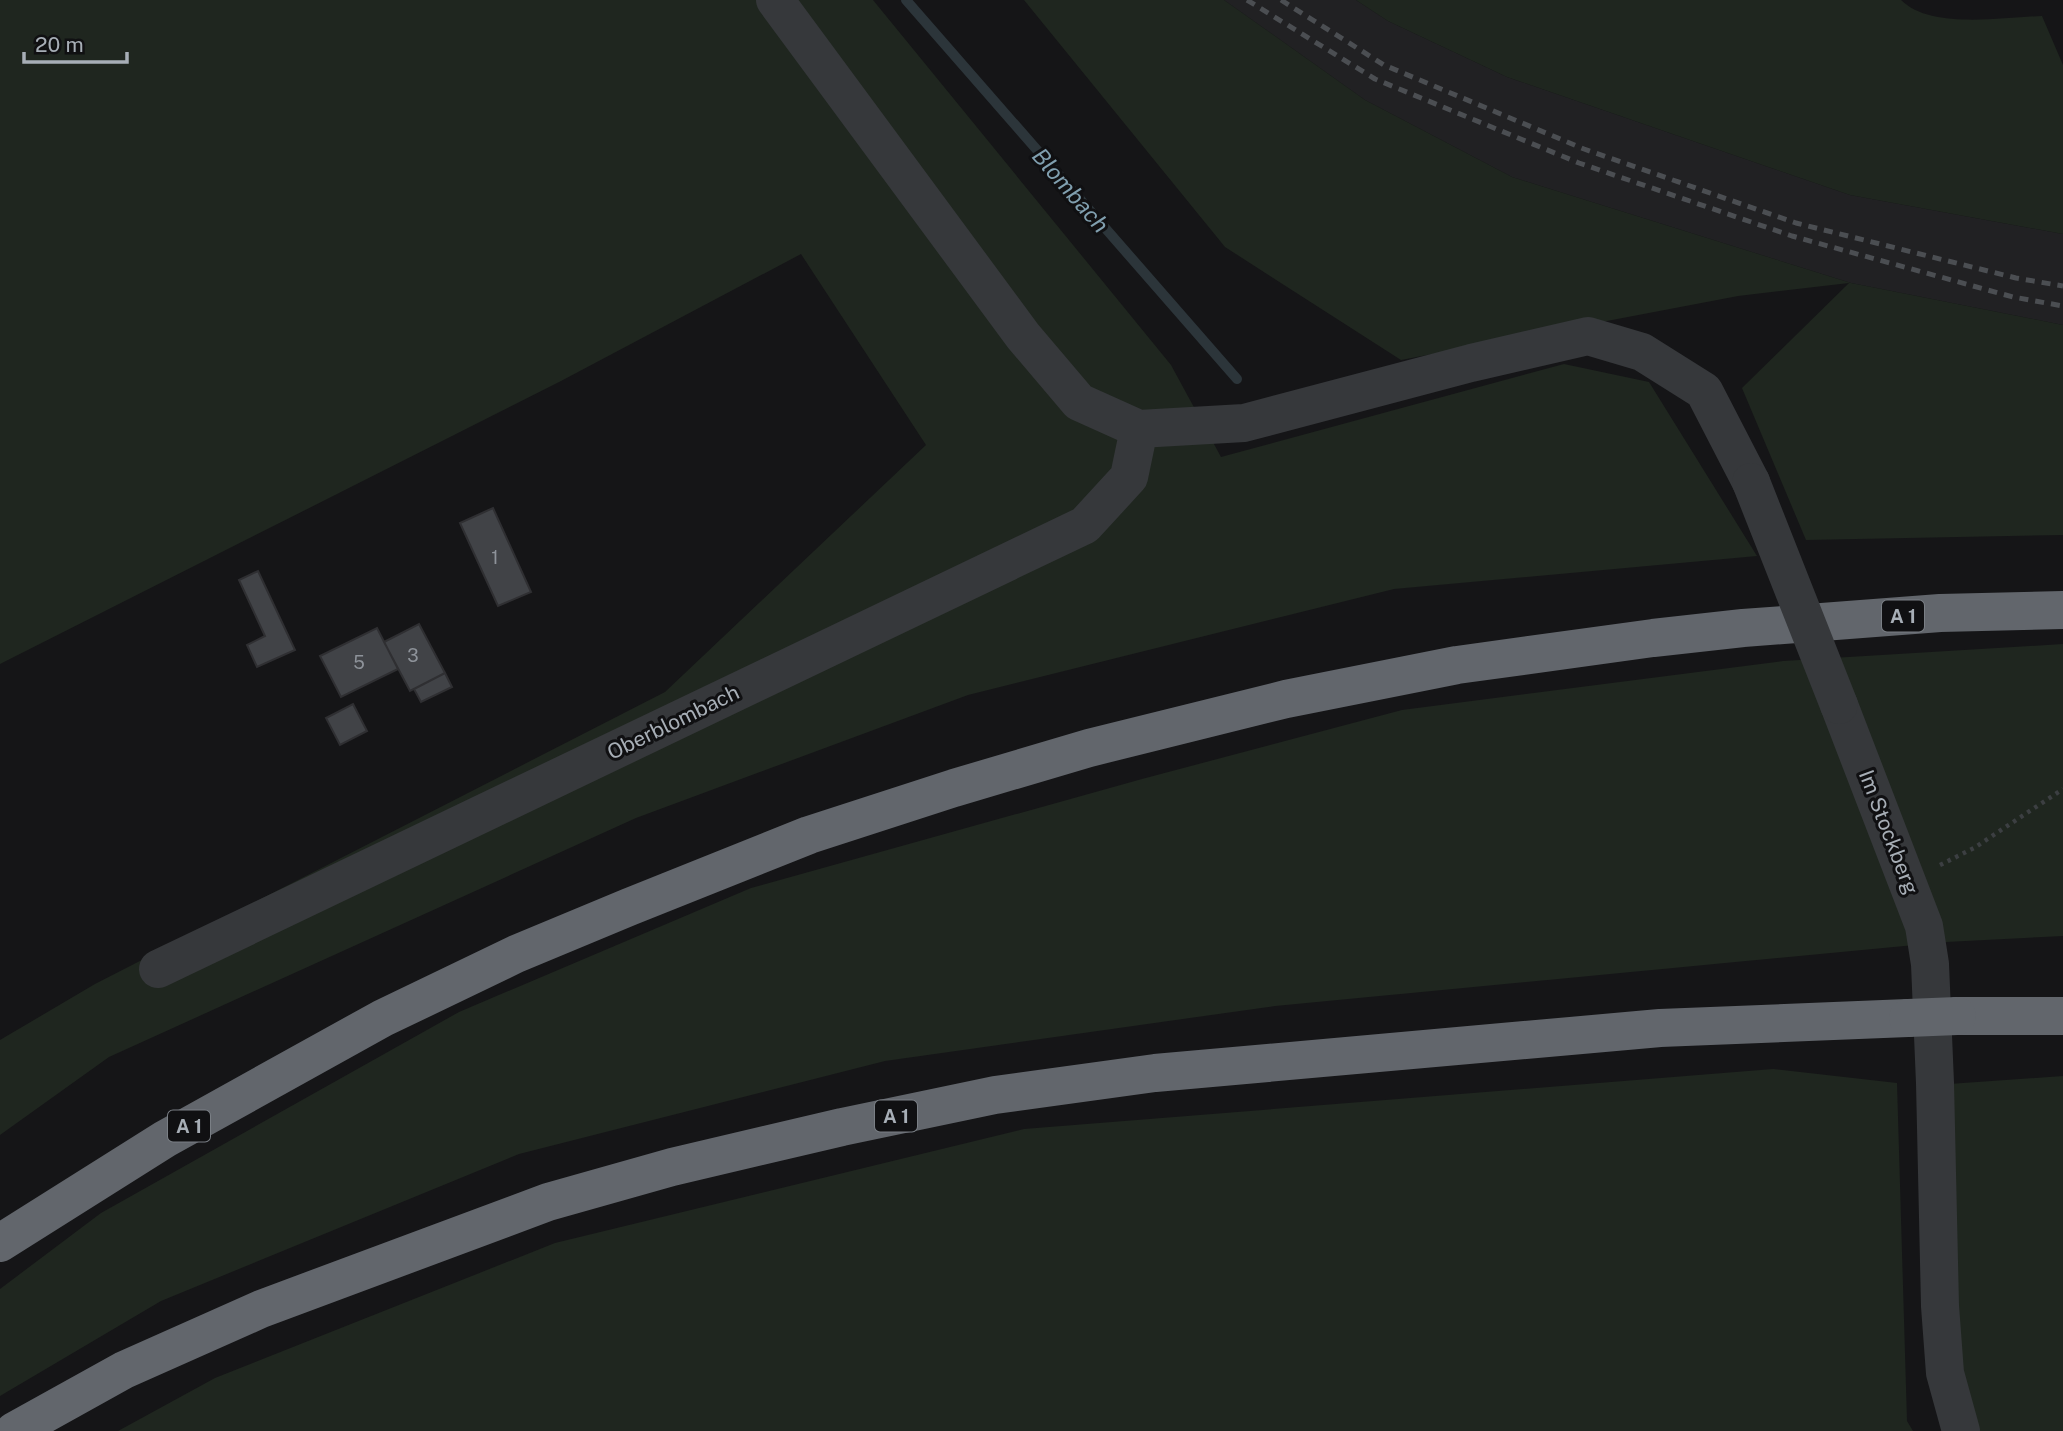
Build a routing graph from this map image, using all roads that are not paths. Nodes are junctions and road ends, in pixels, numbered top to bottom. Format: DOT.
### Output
graph roads {
  1 [pos="775,0"];
  2 [pos="1139,429"];
  3 [pos="2063,610"];
  4 [pos="158,969"];
  5 [pos="2063,1016"];
  6 [pos="0,1243"];
  7 [pos="14,1431"];
  8 [pos="1961,1431"];
  1 -- 2 [label="street"];
  2 -- 4 [label="street, Oberblombach"];
  2 -- 8 [label="street, Im Stockberg, bridge"];
  3 -- 6 [label="highway, A 1"];
  5 -- 7 [label="highway, A 1, bridge"];
}
